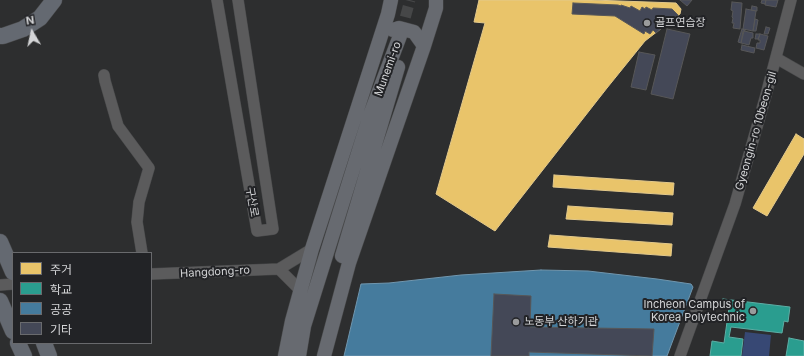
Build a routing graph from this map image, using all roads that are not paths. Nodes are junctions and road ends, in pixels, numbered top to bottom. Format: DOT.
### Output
graph roads {
  1 [pos="45,0"];
  2 [pos="54,0"];
  3 [pos="217,0"];
  4 [pos="238,0"];
  5 [pos="391,0"];
  6 [pos="436,0"];
  7 [pos="791,0"];
  8 [pos="0,27"];
  9 [pos="0,36"];
  10 [pos="379,42"];
  11 [pos="424,46"];
  12 [pos="776,58"];
  13 [pos="804,74"];
  14 [pos="104,75"];
  15 [pos="0,242"];
  16 [pos="312,249"];
  17 [pos="142,252"];
  18 [pos="280,269"];
  19 [pos="12,270"];
  20 [pos="152,274"];
  21 [pos="12,284"];
  22 [pos="0,285"];
  23 [pos="301,291"];
  24 [pos="0,301"];
  25 [pos="12,329"];
  26 [pos="18,344"];
  27 [pos="44,344"];
  28 [pos="24,356"];
  29 [pos="49,356"];
  30 [pos="285,356"];
  31 [pos="299,356"];
  32 [pos="314,356"];
  33 [pos="324,356"];
  34 [pos="680,356"];
  1 -- 8 [label="highway"];
  2 -- 9 [label="highway"];
  3 -- 4 [label="street, 구산로"];
  5 -- 10 [label="main road"];
  6 -- 11 [label="main road"];
  7 -- 12 [label="street, Gyeongin-ro 10beon-gil"];
  10 -- 11 [label="main road"];
  10 -- 16 [label="main road"];
  11 -- 33 [label="main road"];
  12 -- 13 [label="street, Gyeongin-ro 10beon-gil"];
  12 -- 34 [label="street, Gyeongin-ro 10beon-gil"];
  14 -- 17 [label="street"];
  15 -- 19 [label="highway"];
  16 -- 18 [label="street, Hangdong-ro"];
  16 -- 23 [label="main road"];
  18 -- 20 [label="street, Hangdong-ro"];
  18 -- 23 [label="street"];
  21 -- 22 [label="street"];
  23 -- 30 [label="main road"];
  24 -- 25 [label="highway"];
  26 -- 28 [label="highway"];
  27 -- 29 [label="highway"];
  31 -- 32 [label="main road, Munemi-ro"];
}
